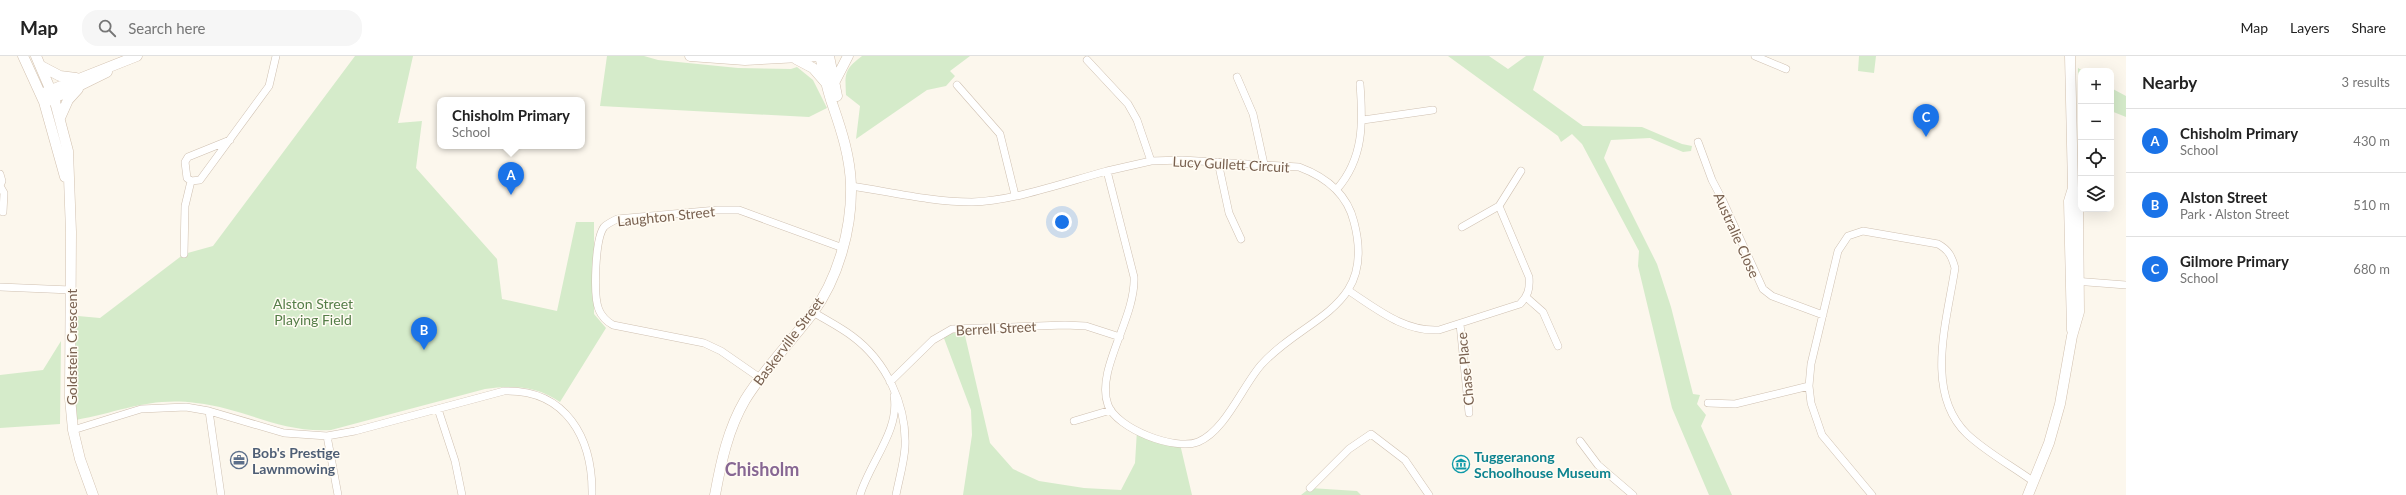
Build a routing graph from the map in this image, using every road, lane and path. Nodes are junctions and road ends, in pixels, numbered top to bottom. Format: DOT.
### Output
graph roads {
  1 [pos="23,56"];
  2 [pos="36,56"];
  3 [pos="137,56"];
  4 [pos="276,56"];
  5 [pos="690,56"];
  6 [pos="820,56"];
  7 [pos="829,56"];
  8 [pos="848,56"];
  9 [pos="1755,56"];
  10 [pos="2070,56"];
  11 [pos="795,59"];
  12 [pos="1087,60"];
  13 [pos="41,66"];
  14 [pos="1786,69"];
  15 [pos="1237,77"];
  16 [pos="81,81"];
  17 [pos="831,84"];
  18 [pos="1360,84"];
  19 [pos="957,86"];
  20 [pos="52,94"];
  21 [pos="42,98"];
  22 [pos="1433,110"];
  23 [pos="60,118"];
  24 [pos="1363,120"];
  25 [pos="230,140"];
  26 [pos="1698,142"];
  27 [pos="1151,161"];
  28 [pos="1218,162"];
  29 [pos="1264,164"];
  30 [pos="1107,171"];
  31 [pos="1521,171"];
  32 [pos="0,174"];
  33 [pos="191,181"];
  34 [pos="0,186"];
  35 [pos="851,186"];
  36 [pos="1337,189"];
  37 [pos="1015,195"];
  38 [pos="70,197"];
  39 [pos="1499,206"];
  40 [pos="3,212"];
  41 [pos="1462,227"];
  42 [pos="1241,238"];
  43 [pos="843,248"];
  44 [pos="184,254"];
  45 [pos="2074,281"];
  46 [pos="2126,285"];
  47 [pos="0,287"];
  48 [pos="71,290"];
  49 [pos="1349,291"];
  50 [pos="1526,298"];
  51 [pos="813,312"];
  52 [pos="1823,315"];
  53 [pos="1460,324"];
  54 [pos="1120,336"];
  55 [pos="1558,346"];
  56 [pos="760,378"];
  57 [pos="891,385"];
  58 [pos="1809,386"];
  59 [pos="1708,403"];
  60 [pos="438,409"];
  61 [pos="209,410"];
  62 [pos="1111,410"];
  63 [pos="1469,413"];
  64 [pos="1074,421"];
  65 [pos="73,430"];
  66 [pos="327,436"];
  67 [pos="1580,441"];
  68 [pos="2034,482"];
  69 [pos="1310,488"];
  70 [pos="93,495"];
  71 [pos="221,495"];
  72 [pos="338,495"];
  73 [pos="462,495"];
  74 [pos="592,495"];
  75 [pos="715,495"];
  76 [pos="860,495"];
  77 [pos="896,495"];
  78 [pos="1429,495"];
  79 [pos="1633,495"];
  80 [pos="1872,495"];
  81 [pos="2028,495"];
  1 -- 21 [label="street, Goldstein Crescent"];
  2 -- 13 [label="street, Goldstein Crescent"];
  3 -- 16 [label="street"];
  4 -- 25 [label="street"];
  5 -- 11 [label="street"];
  6 -- 11 [label="street"];
  6 -- 17 [label="street, Baskerville Street"];
  7 -- 17 [label="street, Baskerville Street"];
  8 -- 17 [label="street"];
  9 -- 14 [label="street"];
  10 -- 45 [label="street"];
  11 -- 17 [label="street"];
  12 -- 27 [label="street"];
  13 -- 16 [label="street"];
  13 -- 20 [label="street, Goldstein Crescent"];
  15 -- 29 [label="street"];
  16 -- 20 [label="street"];
  16 -- 23 [label="street"];
  17 -- 35 [label="street, Baskerville Street"];
  18 -- 24 [label="street"];
  19 -- 37 [label="street"];
  20 -- 21 [label="street"];
  20 -- 23 [label="street, Goldstein Crescent"];
  21 -- 38 [label="street, Goldstein Crescent"];
  22 -- 24 [label="street"];
  23 -- 38 [label="street, Goldstein Crescent"];
  24 -- 36 [label="street"];
  25 -- 33 [label="street"];
  25 -- 33 [label="street"];
  26 -- 52 [label="street, Australie Close"];
  27 -- 28 [label="street, Lucy Gullett Circuit"];
  27 -- 30 [label="street, Lucy Gullett Circuit"];
  28 -- 29 [label="street, Lucy Gullett Circuit"];
  28 -- 42 [label="street"];
  29 -- 36 [label="street, Lucy Gullett Circuit"];
  30 -- 37 [label="street, Lucy Gullett Circuit"];
  30 -- 54 [label="street, Lucy Gullett Circuit"];
  31 -- 39 [label="street"];
  32 -- 34 [label="street"];
  33 -- 44 [label="street"];
  34 -- 40 [label="street"];
  35 -- 37 [label="street, Lucy Gullett Circuit"];
  35 -- 43 [label="street, Baskerville Street"];
  36 -- 49 [label="street, Lucy Gullett Circuit"];
  38 -- 48 [label="street, Goldstein Crescent"];
  39 -- 41 [label="street"];
  39 -- 50 [label="street"];
  43 -- 51 [label="street, Baskerville Street"];
  43 -- 56 [label="street, Laughton Street"];
  45 -- 46 [label="street"];
  45 -- 68 [label="street"];
  47 -- 48 [label="street"];
  48 -- 65 [label="street, Goldstein Crescent"];
  49 -- 53 [label="street"];
  49 -- 62 [label="street, Lucy Gullett Circuit"];
  50 -- 53 [label="street"];
  50 -- 55 [label="street"];
  51 -- 56 [label="street, Baskerville Street"];
  51 -- 57 [label="street"];
  52 -- 58 [label="street"];
  52 -- 68 [label="street"];
  53 -- 63 [label="street, Chase Place"];
  54 -- 57 [label="street, Berrell Street"];
  54 -- 62 [label="street, Lucy Gullett Circuit"];
  56 -- 75 [label="street, Baskerville Street"];
  57 -- 76 [label="street"];
  57 -- 77 [label="street"];
  58 -- 59 [label="street"];
  58 -- 80 [label="street"];
  60 -- 66 [label="street"];
  60 -- 73 [label="street"];
  60 -- 74 [label="street"];
  61 -- 65 [label="street"];
  61 -- 66 [label="street"];
  61 -- 71 [label="street"];
  62 -- 64 [label="street"];
  65 -- 70 [label="street, Goldstein Crescent"];
  66 -- 72 [label="street"];
  67 -- 79 [label="street"];
  68 -- 81 [label="street"];
  69 -- 78 [label="street"];
}
